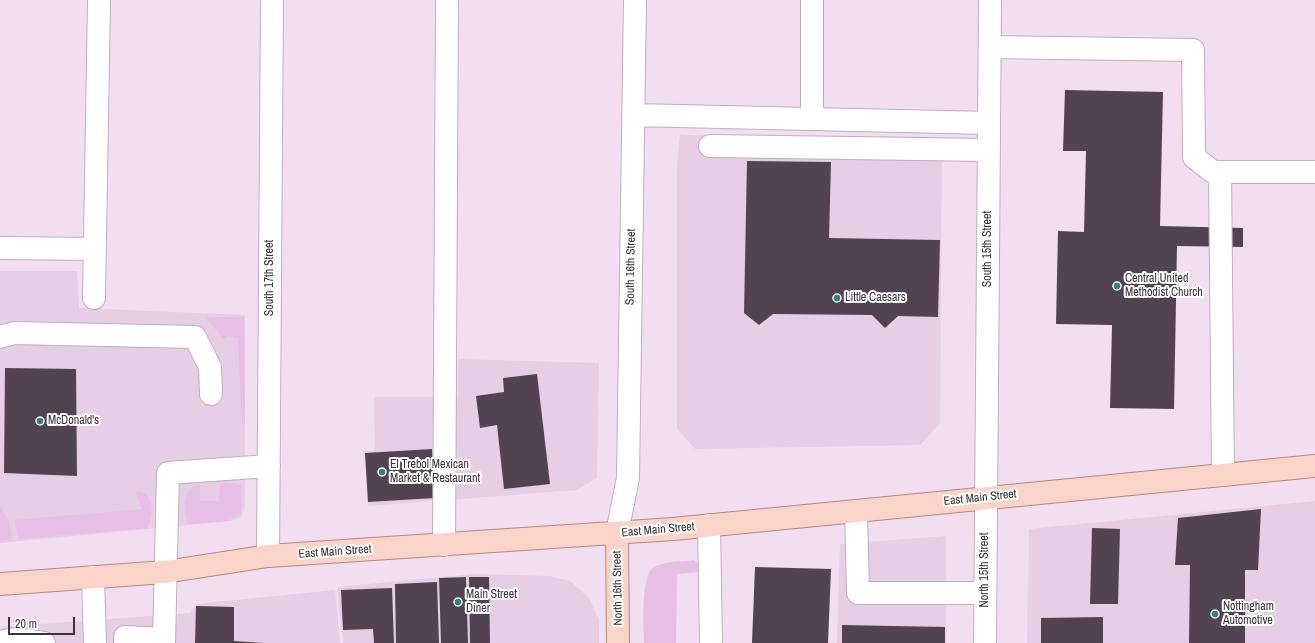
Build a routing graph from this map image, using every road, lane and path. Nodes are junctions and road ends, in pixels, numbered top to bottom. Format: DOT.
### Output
graph roads {
  1 [pos="99,0"];
  2 [pos="272,0"];
  3 [pos="447,0"];
  4 [pos="635,0"];
  5 [pos="812,0"];
  6 [pos="990,0"];
  7 [pos="990,47"];
  8 [pos="633,115"];
  9 [pos="812,119"];
  10 [pos="989,123"];
  11 [pos="710,146"];
  12 [pos="988,150"];
  13 [pos="1220,172"];
  14 [pos="1315,172"];
  15 [pos="0,248"];
  16 [pos="95,248"];
  17 [pos="94,298"];
  18 [pos="0,337"];
  19 [pos="211,394"];
  20 [pos="269,466"];
  21 [pos="1315,466"];
  22 [pos="1223,475"];
  23 [pos="986,497"];
  24 [pos="856,511"];
  25 [pos="709,525"];
  26 [pos="617,533"];
  27 [pos="444,545"];
  28 [pos="268,556"];
  29 [pos="164,572"];
  30 [pos="93,577"];
  31 [pos="0,584"];
  32 [pos="985,593"];
  33 [pos="164,641"];
  34 [pos="0,642"];
  35 [pos="38,642"];
  36 [pos="95,643"];
  37 [pos="125,643"];
  38 [pos="618,643"];
  39 [pos="711,643"];
  40 [pos="985,643"];
  1 -- 16 [label="street"];
  2 -- 20 [label="street, South 17th Street"];
  3 -- 27 [label="street"];
  4 -- 8 [label="street, South 16th Street"];
  5 -- 9 [label="street"];
  6 -- 7 [label="street, South 15th Street"];
  7 -- 10 [label="street, South 15th Street"];
  7 -- 13 [label="street"];
  8 -- 9 [label="street"];
  8 -- 26 [label="street, South 16th Street"];
  9 -- 10 [label="street"];
  10 -- 12 [label="street, South 15th Street"];
  11 -- 12 [label="street"];
  12 -- 23 [label="street, South 15th Street"];
  13 -- 14 [label="street"];
  13 -- 22 [label="street"];
  15 -- 16 [label="street"];
  16 -- 17 [label="street"];
  18 -- 19 [label="street"];
  20 -- 28 [label="street, South 17th Street"];
  20 -- 29 [label="street"];
  21 -- 22 [label="main road, East Main Street"];
  22 -- 23 [label="main road, East Main Street"];
  23 -- 24 [label="main road, East Main Street"];
  23 -- 32 [label="street, North 15th Street"];
  24 -- 25 [label="main road, East Main Street"];
  24 -- 32 [label="street"];
  25 -- 26 [label="main road, East Main Street"];
  25 -- 39 [label="street"];
  26 -- 27 [label="main road, East Main Street"];
  26 -- 38 [label="main road, North 16th Street"];
  27 -- 28 [label="main road, East Main Street"];
  28 -- 29 [label="main road, East Main Street"];
  29 -- 30 [label="main road, East Main Street"];
  29 -- 33 [label="street"];
  30 -- 31 [label="main road, East Main Street"];
  30 -- 36 [label="street"];
  32 -- 40 [label="street, North 15th Street"];
  33 -- 37 [label="street"];
  34 -- 35 [label="street"];
}
